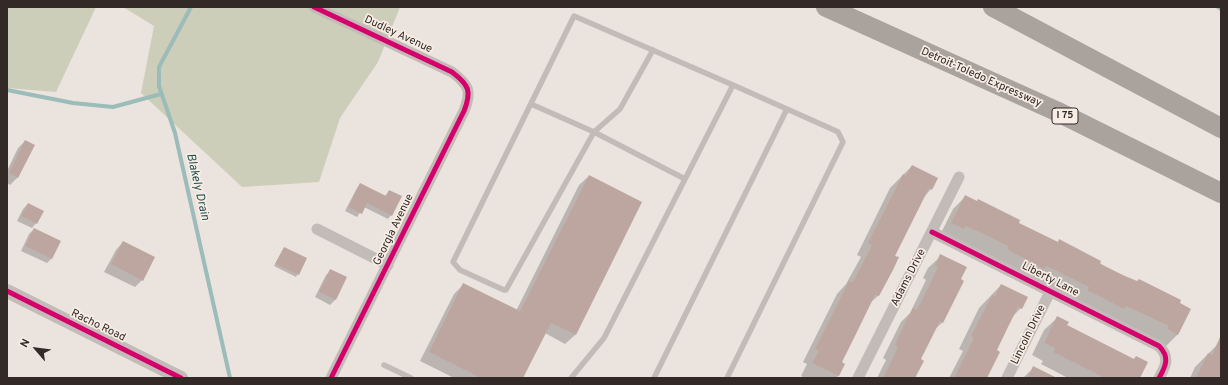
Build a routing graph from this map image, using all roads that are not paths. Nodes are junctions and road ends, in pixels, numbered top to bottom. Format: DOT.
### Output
graph roads {
  1 [pos="314,7"];
  2 [pos="826,7"];
  3 [pos="993,7"];
  4 [pos="653,50"];
  5 [pos="733,85"];
  6 [pos="468,88"];
  7 [pos="531,104"];
  8 [pos="787,109"];
  9 [pos="1221,128"];
  10 [pos="594,132"];
  11 [pos="960,177"];
  12 [pos="685,179"];
  13 [pos="1221,193"];
  14 [pos="317,229"];
  15 [pos="932,232"];
  16 [pos="388,265"];
  17 [pos="7,291"];
  18 [pos="1050,292"];
  19 [pos="384,365"];
  20 [pos="181,378"];
  21 [pos="331,378"];
  22 [pos="411,378"];
  23 [pos="571,378"];
  24 [pos="654,378"];
  25 [pos="727,378"];
  26 [pos="858,378"];
  27 [pos="1007,378"];
  28 [pos="1159,378"];
  1 -- 6 [label="street, Dudley Avenue"];
  2 -- 13 [label="highway, Detroit-Toledo Expressway / I 75"];
  3 -- 9 [label="highway"];
  4 -- 5 [label="lane"];
  4 -- 7 [label="lane"];
  4 -- 10 [label="lane"];
  5 -- 8 [label="lane"];
  5 -- 12 [label="lane"];
  6 -- 16 [label="street, Georgia Avenue"];
  7 -- 10 [label="lane"];
  7 -- 10 [label="lane"];
  8 -- 24 [label="lane"];
  8 -- 25 [label="lane"];
  10 -- 12 [label="lane"];
  11 -- 15 [label="street, Adams Drive"];
  12 -- 23 [label="lane"];
  14 -- 16 [label="street"];
  15 -- 18 [label="street, Liberty Lane"];
  15 -- 26 [label="street, Adams Drive"];
  16 -- 21 [label="street, Georgia Avenue"];
  17 -- 20 [label="street, Racho Road"];
  18 -- 27 [label="street, Lincoln Drive"];
  18 -- 28 [label="street, Liberty Lane"];
  19 -- 22 [label="lane"];
}
